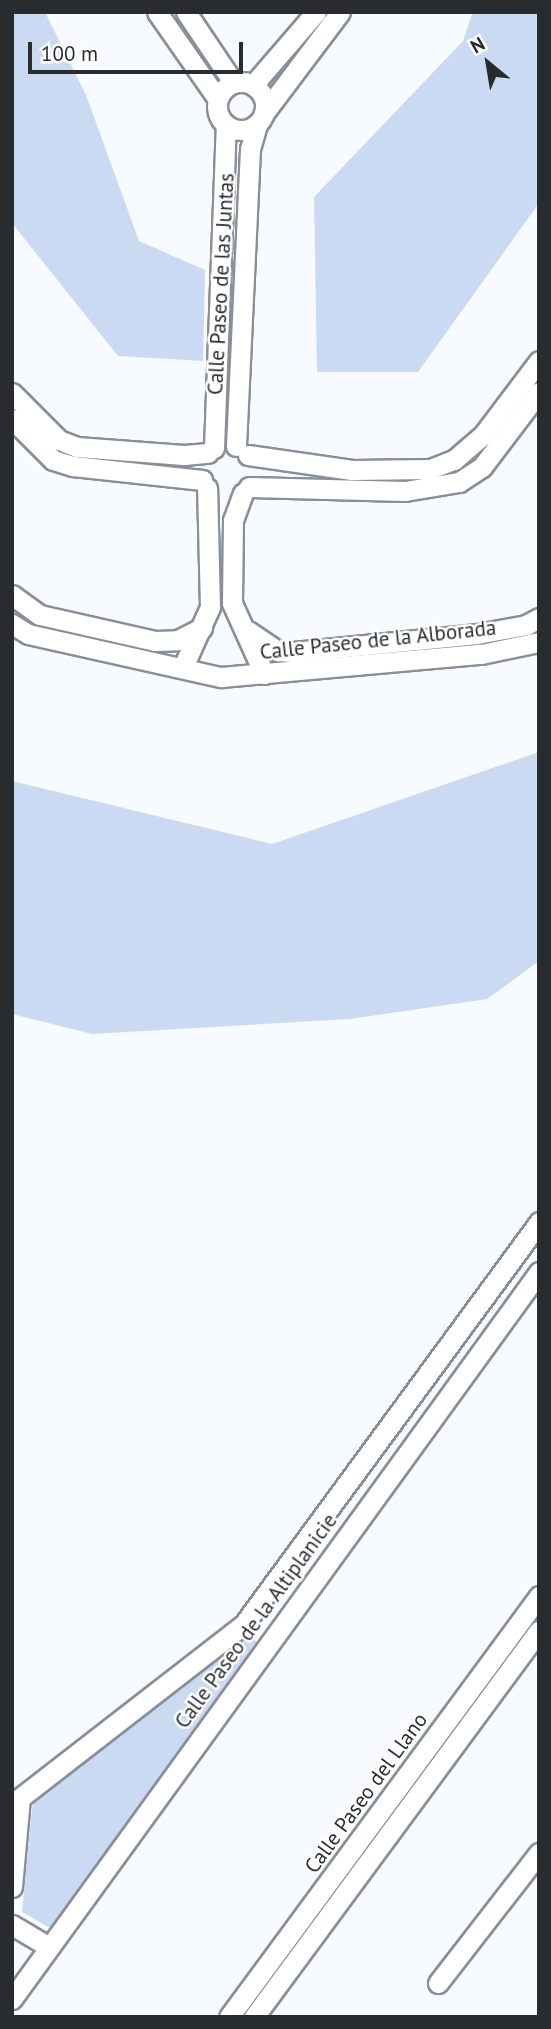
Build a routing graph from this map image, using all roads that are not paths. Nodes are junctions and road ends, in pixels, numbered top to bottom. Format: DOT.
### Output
graph roads {
  1 [pos="157,12"];
  2 [pos="186,12"];
  3 [pos="316,12"];
  4 [pos="340,12"];
  5 [pos="233,82"];
  6 [pos="253,85"];
  7 [pos="217,98"];
  8 [pos="260,118"];
  9 [pos="226,125"];
  10 [pos="539,361"];
  11 [pos="532,390"];
  12 [pos="12,393"];
  13 [pos="12,419"];
  14 [pos="211,450"];
  15 [pos="242,451"];
  16 [pos="204,484"];
  17 [pos="246,490"];
  18 [pos="12,595"];
  19 [pos="234,611"];
  20 [pos="539,618"];
  21 [pos="206,620"];
  22 [pos="12,624"];
  23 [pos="248,631"];
  24 [pos="539,642"];
  25 [pos="183,667"];
  26 [pos="264,674"];
  27 [pos="539,1222"];
  28 [pos="539,1272"];
  29 [pos="478,1305"];
  30 [pos="502,1323"];
  31 [pos="539,1595"];
  32 [pos="244,1624"];
  33 [pos="539,1631"];
  34 [pos="267,1644"];
  35 [pos="539,1853"];
  36 [pos="12,1887"];
  37 [pos="319,1912"];
  38 [pos="12,1924"];
  39 [pos="49,1947"];
  40 [pos="438,1983"];
  41 [pos="12,1999"];
  42 [pos="229,2017"];
  43 [pos="254,2017"];
  1 -- 7 [label="street"];
  2 -- 5 [label="street"];
  3 -- 6 [label="street"];
  4 -- 8 [label="street"];
  5 -- 6 [label="street"];
  5 -- 7 [label="street"];
  6 -- 8 [label="street"];
  7 -- 9 [label="street"];
  8 -- 9 [label="street"];
  8 -- 15 [label="street, Calle Paseo de las Juntas"];
  9 -- 14 [label="street, Calle Paseo de las Juntas"];
  10 -- 11 [label="street"];
  11 -- 15 [label="street"];
  11 -- 17 [label="street"];
  12 -- 14 [label="street"];
  13 -- 16 [label="street"];
  14 -- 15 [label="street"];
  14 -- 16 [label="street"];
  15 -- 17 [label="street"];
  16 -- 17 [label="street"];
  16 -- 21 [label="street"];
  17 -- 19 [label="street"];
  18 -- 21 [label="street"];
  19 -- 21 [label="street"];
  19 -- 23 [label="street"];
  20 -- 23 [label="street, Calle Paseo de la Alborada"];
  21 -- 25 [label="street"];
  22 -- 25 [label="street, Calle Paseo de la Alborada"];
  23 -- 26 [label="street"];
  24 -- 26 [label="street, Calle Paseo de la Alborada"];
  25 -- 26 [label="street, Calle Paseo de la Alborada"];
  27 -- 29 [label="street, Calle Paseo de la Altiplanicie"];
  28 -- 30 [label="street, Calle Paseo de la Altiplanicie"];
  29 -- 30 [label="street"];
  29 -- 32 [label="street, Calle Paseo de la Altiplanicie"];
  30 -- 34 [label="street, Calle Paseo de la Altiplanicie"];
  31 -- 37 [label="street, Calle Paseo del Llano"];
  32 -- 34 [label="street"];
  32 -- 36 [label="street, Calle Paseo de la Altiplanicie"];
  33 -- 37 [label="street, Calle Paseo del Llano"];
  34 -- 39 [label="street, Calle Paseo de la Altiplanicie"];
  35 -- 40 [label="street"];
  37 -- 42 [label="street, Calle Paseo del Llano"];
  37 -- 43 [label="street, Calle Paseo del Llano"];
  38 -- 39 [label="street"];
  39 -- 41 [label="street, Calle Paseo de la Altiplanicie"];
}
